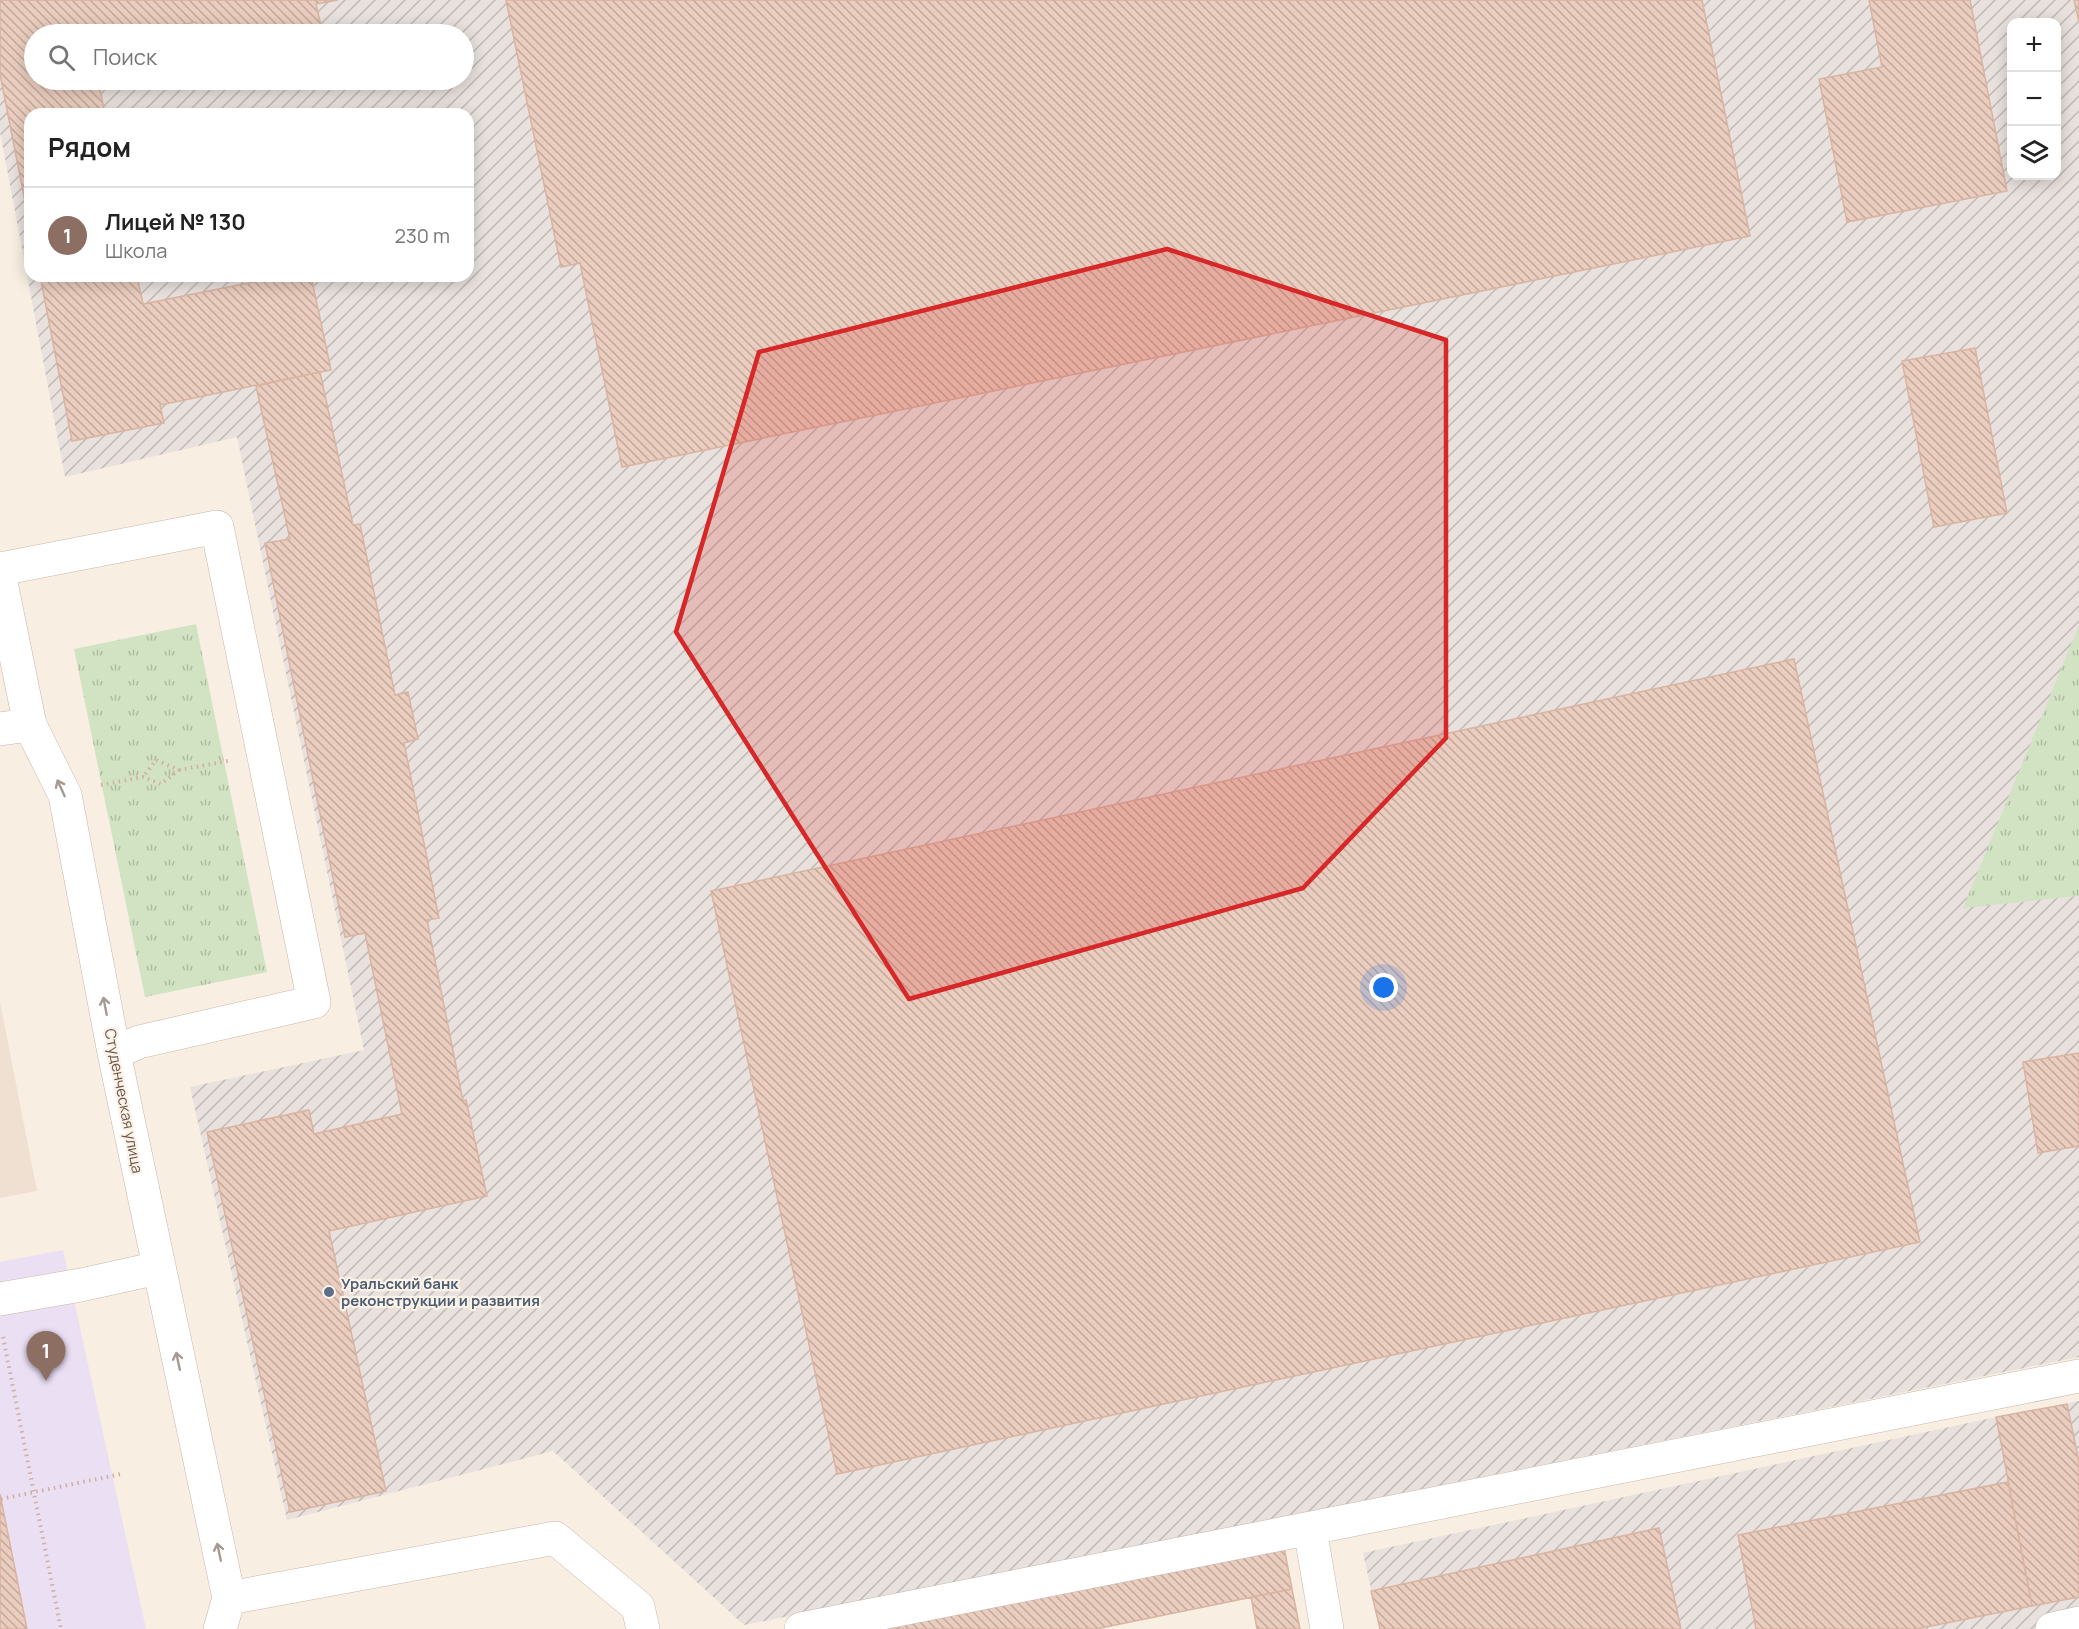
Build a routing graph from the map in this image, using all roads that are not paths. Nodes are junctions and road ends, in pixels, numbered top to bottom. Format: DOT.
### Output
graph roads {
  1 [pos="0,569"];
  2 [pos="0,578"];
  3 [pos="15,727"];
  4 [pos="114,1053"];
  5 [pos="158,1268"];
  6 [pos="1,1314"];
  7 [pos="2079,1376"];
  8 [pos="1310,1529"];
  9 [pos="225,1614"];
  10 [pos="2079,1623"];
  11 [pos="643,1629"];
  12 [pos="801,1629"];
  13 [pos="1327,1629"];
  14 [pos="2052,1629"];
  1 -- 4 [label="street"];
  2 -- 3 [label="street, Студенческая улица"];
  4 -- 3 [label="street, Студенческая улица, one-way"];
  4 -- 5 [label="street, Студенческая улица"];
  5 -- 6 [label="street"];
  9 -- 5 [label="street, Студенческая улица, one-way"];
  7 -- 8 [label="street"];
  8 -- 12 [label="street"];
  8 -- 13 [label="street"];
  9 -- 11 [label="street"];
  10 -- 14 [label="street"];
}
